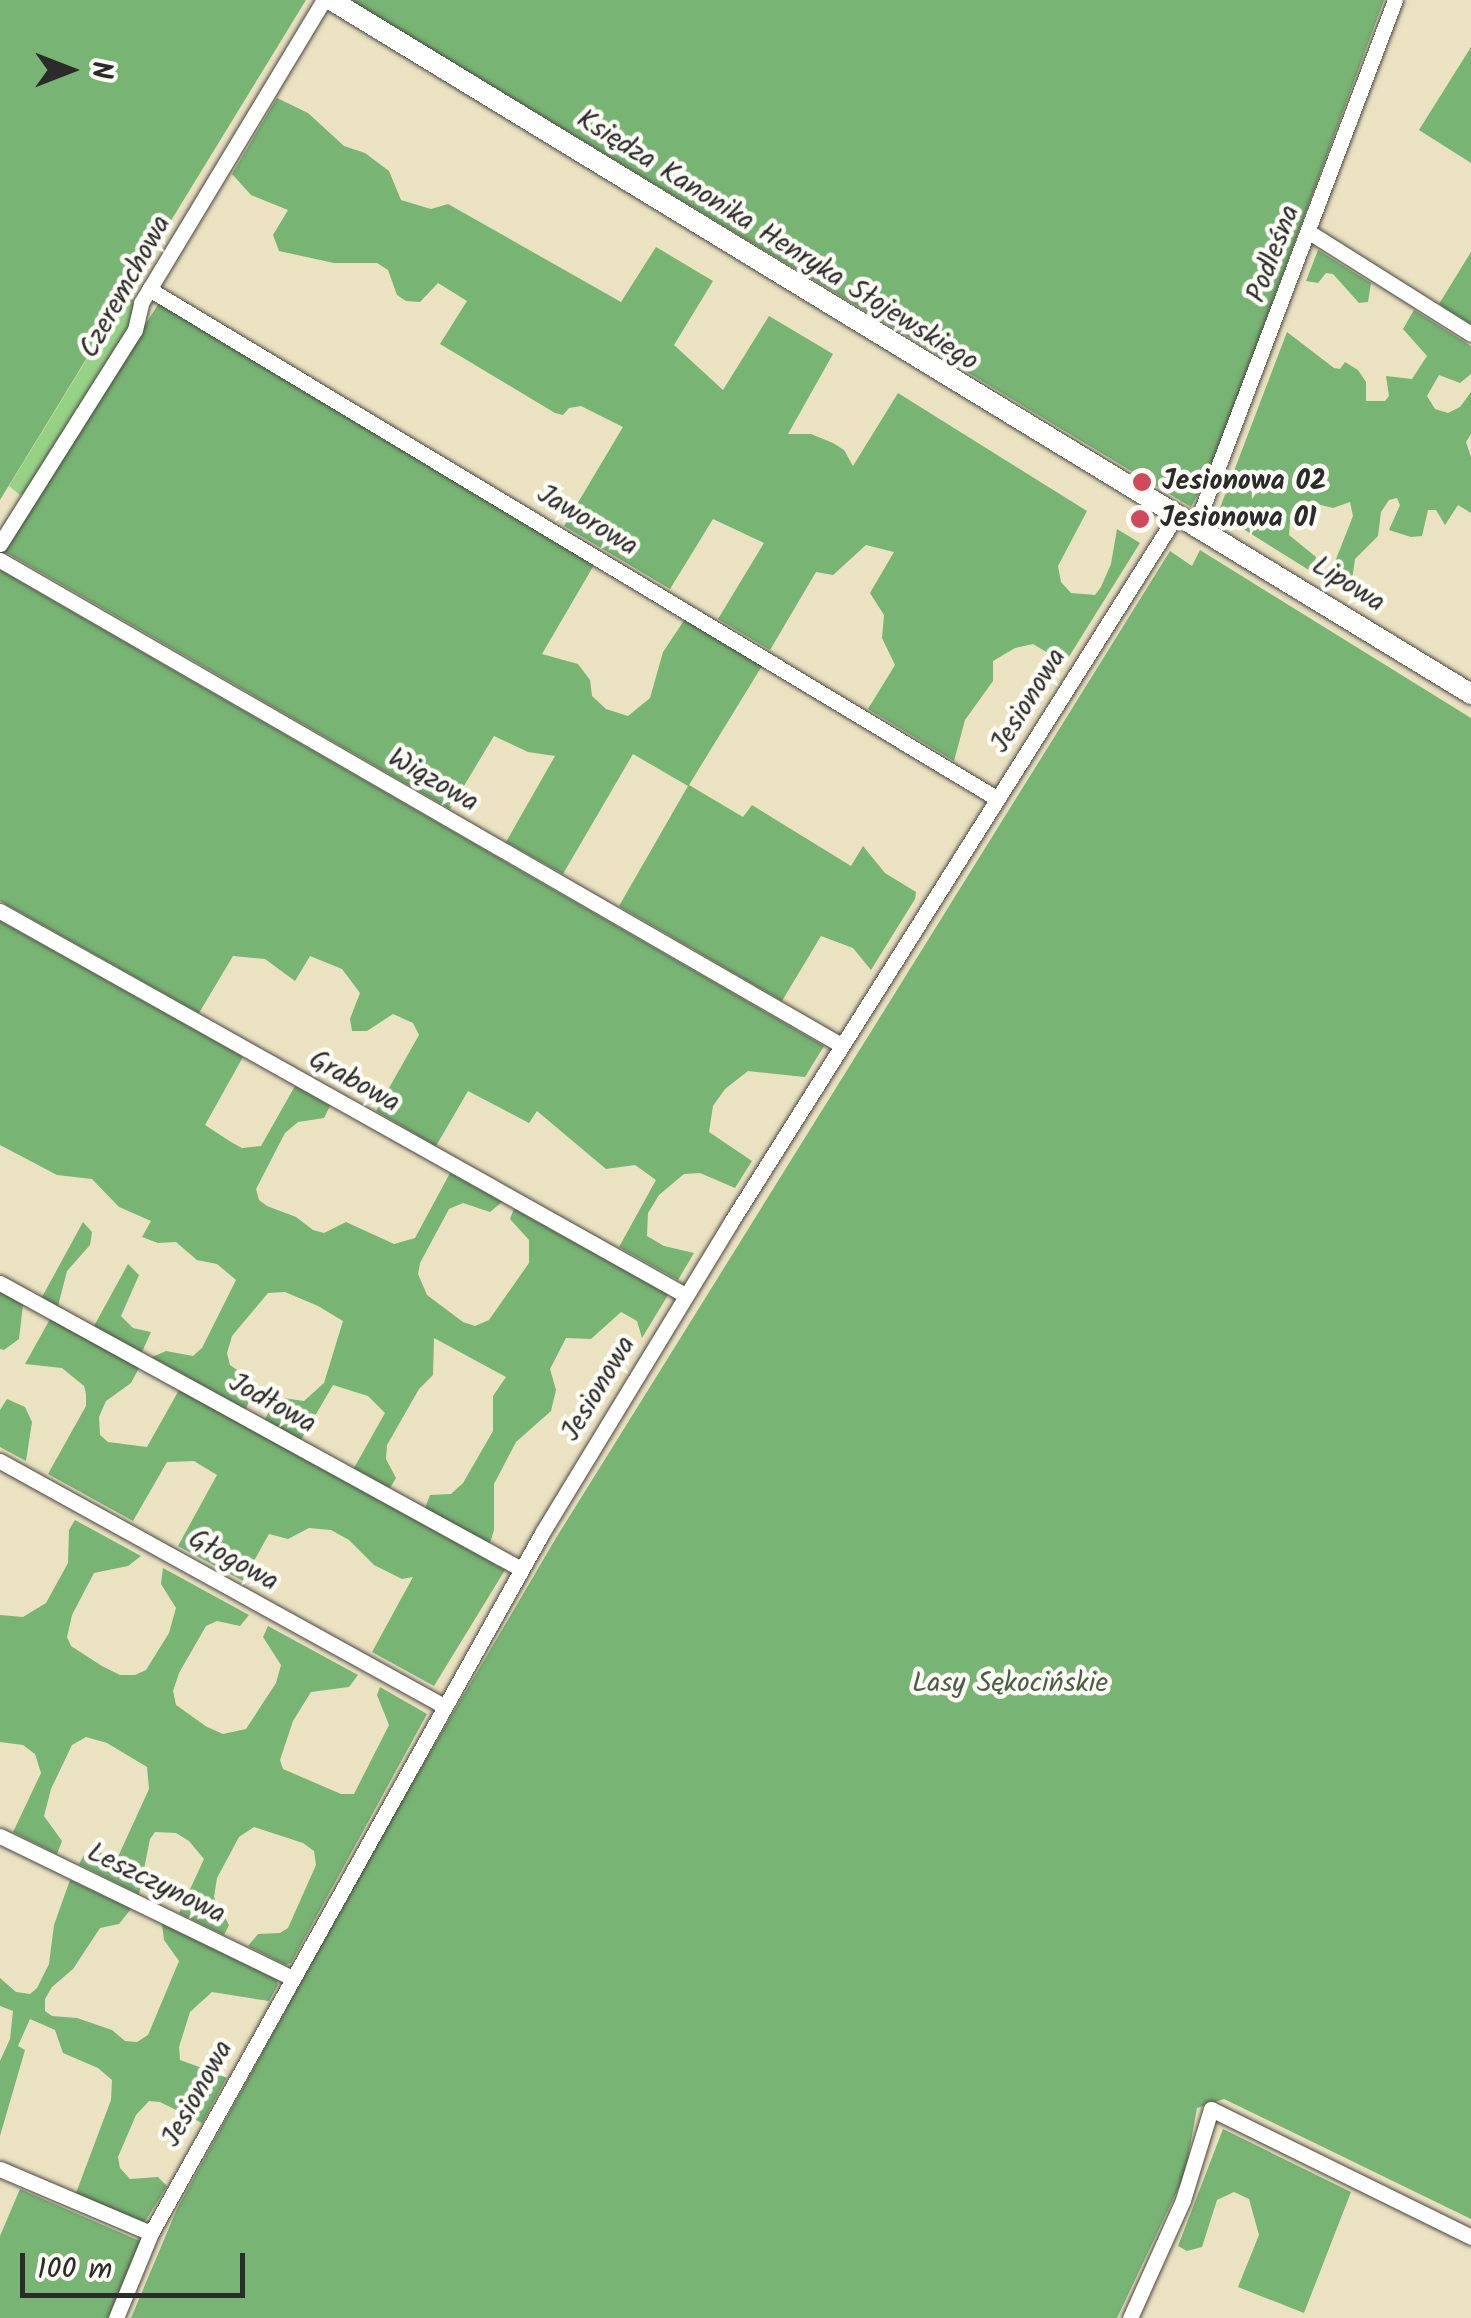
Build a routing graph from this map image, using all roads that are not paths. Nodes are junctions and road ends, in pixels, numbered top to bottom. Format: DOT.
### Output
graph roads {
  1 [pos="328,0"];
  2 [pos="1394,0"];
  3 [pos="1308,232"];
  4 [pos="149,289"];
  5 [pos="1471,334"];
  6 [pos="1176,514"];
  7 [pos="1196,525"];
  8 [pos="0,544"];
  9 [pos="0,560"];
  10 [pos="1471,694"];
  11 [pos="996,798"];
  12 [pos="0,911"];
  13 [pos="841,1045"];
  14 [pos="0,1283"];
  15 [pos="685,1295"];
  16 [pos="0,1460"];
  17 [pos="521,1570"];
  18 [pos="442,1705"];
  19 [pos="0,1836"];
  20 [pos="290,1977"];
  21 [pos="0,2168"];
  22 [pos="150,2233"];
  23 [pos="1471,2237"];
  24 [pos="116,2318"];
  25 [pos="1130,2318"];
  1 -- 4 [label="street, Czeremchowa"];
  1 -- 6 [label="street, Księdza Kanonika Henryka Słojewskiego"];
  2 -- 3 [label="street, Podleśna"];
  3 -- 5 [label="street"];
  3 -- 7 [label="street, Podleśna"];
  4 -- 8 [label="street, Czeremchowa"];
  4 -- 11 [label="street, Jaworowa"];
  6 -- 7 [label="street, Księdza Kanonika Henryka Słojewskiego"];
  6 -- 11 [label="street, Jesionowa"];
  7 -- 10 [label="street, Lipowa"];
  9 -- 13 [label="street, Wiązowa"];
  11 -- 13 [label="street, Jesionowa"];
  12 -- 15 [label="street, Grabowa"];
  13 -- 15 [label="street, Jesionowa"];
  14 -- 17 [label="street, Jodłowa"];
  15 -- 17 [label="street, Jesionowa"];
  16 -- 18 [label="street, Głogowa"];
  17 -- 18 [label="street, Jesionowa"];
  18 -- 20 [label="street, Jesionowa"];
  19 -- 20 [label="street, Leszczynowa"];
  20 -- 22 [label="street, Jesionowa"];
  21 -- 22 [label="street"];
  22 -- 24 [label="street, Jesionowa"];
  23 -- 25 [label="street"];
}
